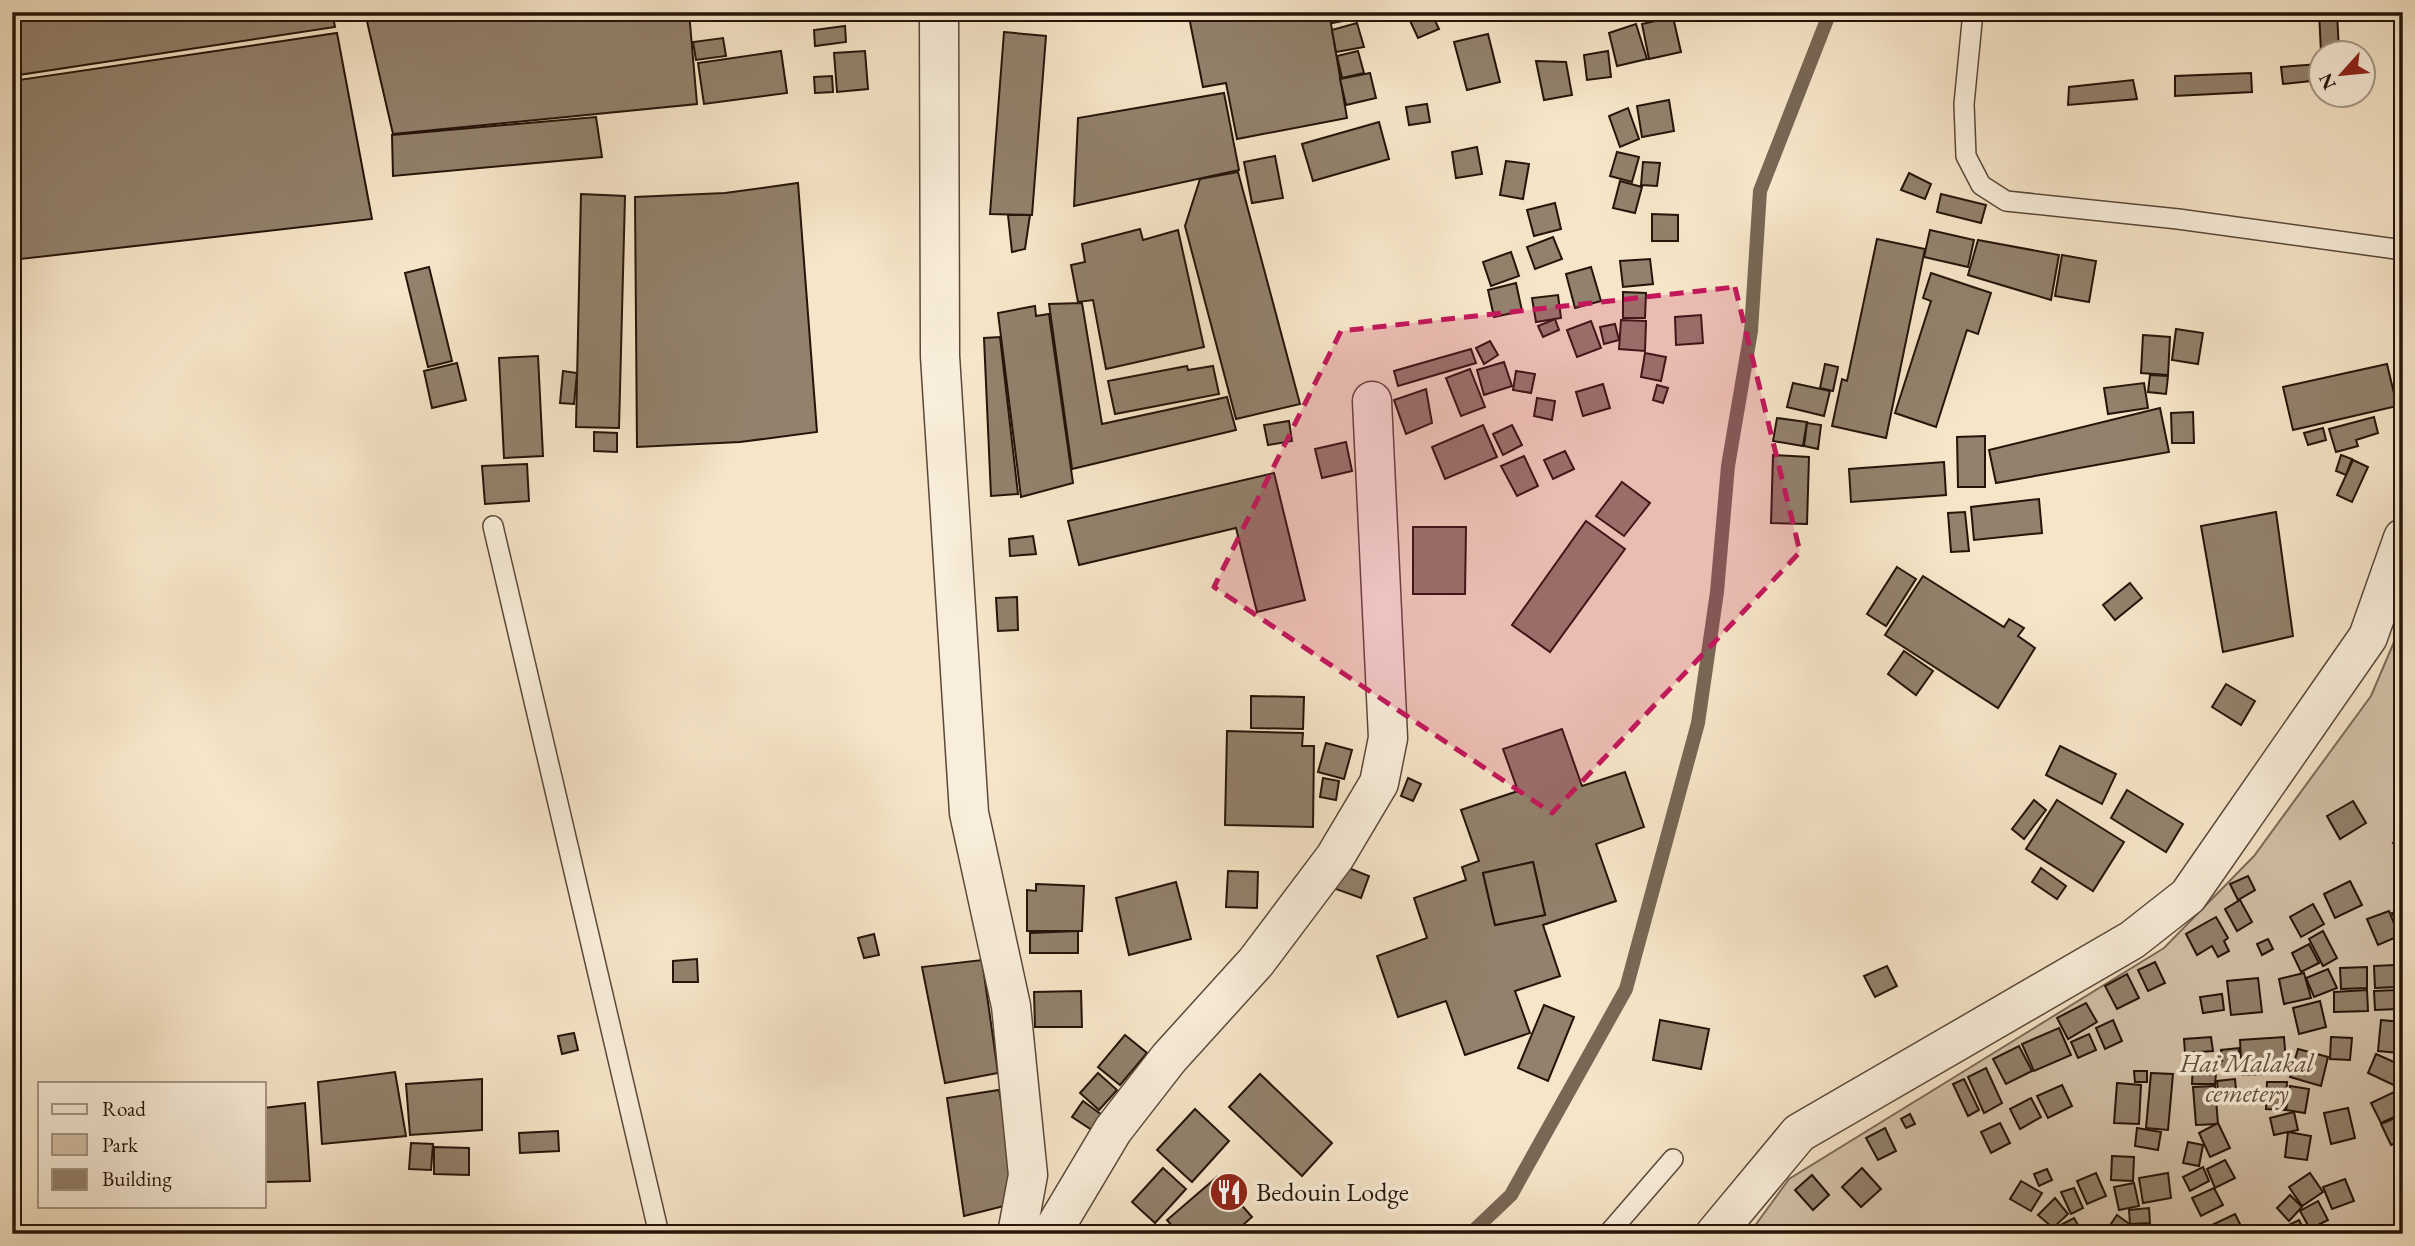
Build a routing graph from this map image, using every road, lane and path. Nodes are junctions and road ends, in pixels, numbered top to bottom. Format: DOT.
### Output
graph roads {
  1 [pos="939,12"];
  2 [pos="1973,12"];
  3 [pos="2403,250"];
  4 [pos="1372,401"];
  5 [pos="493,526"];
  6 [pos="2403,538"];
  7 [pos="1673,1160"];
  8 [pos="659,1234"];
  9 [pos="1017,1234"];
  10 [pos="1051,1234"];
  11 [pos="1608,1234"];
  12 [pos="1715,1234"];
  1 -- 9 [label="street"];
  2 -- 3 [label="lane"];
  4 -- 10 [label="street"];
  5 -- 8 [label="lane"];
  6 -- 12 [label="street"];
  7 -- 11 [label="lane"];
}
